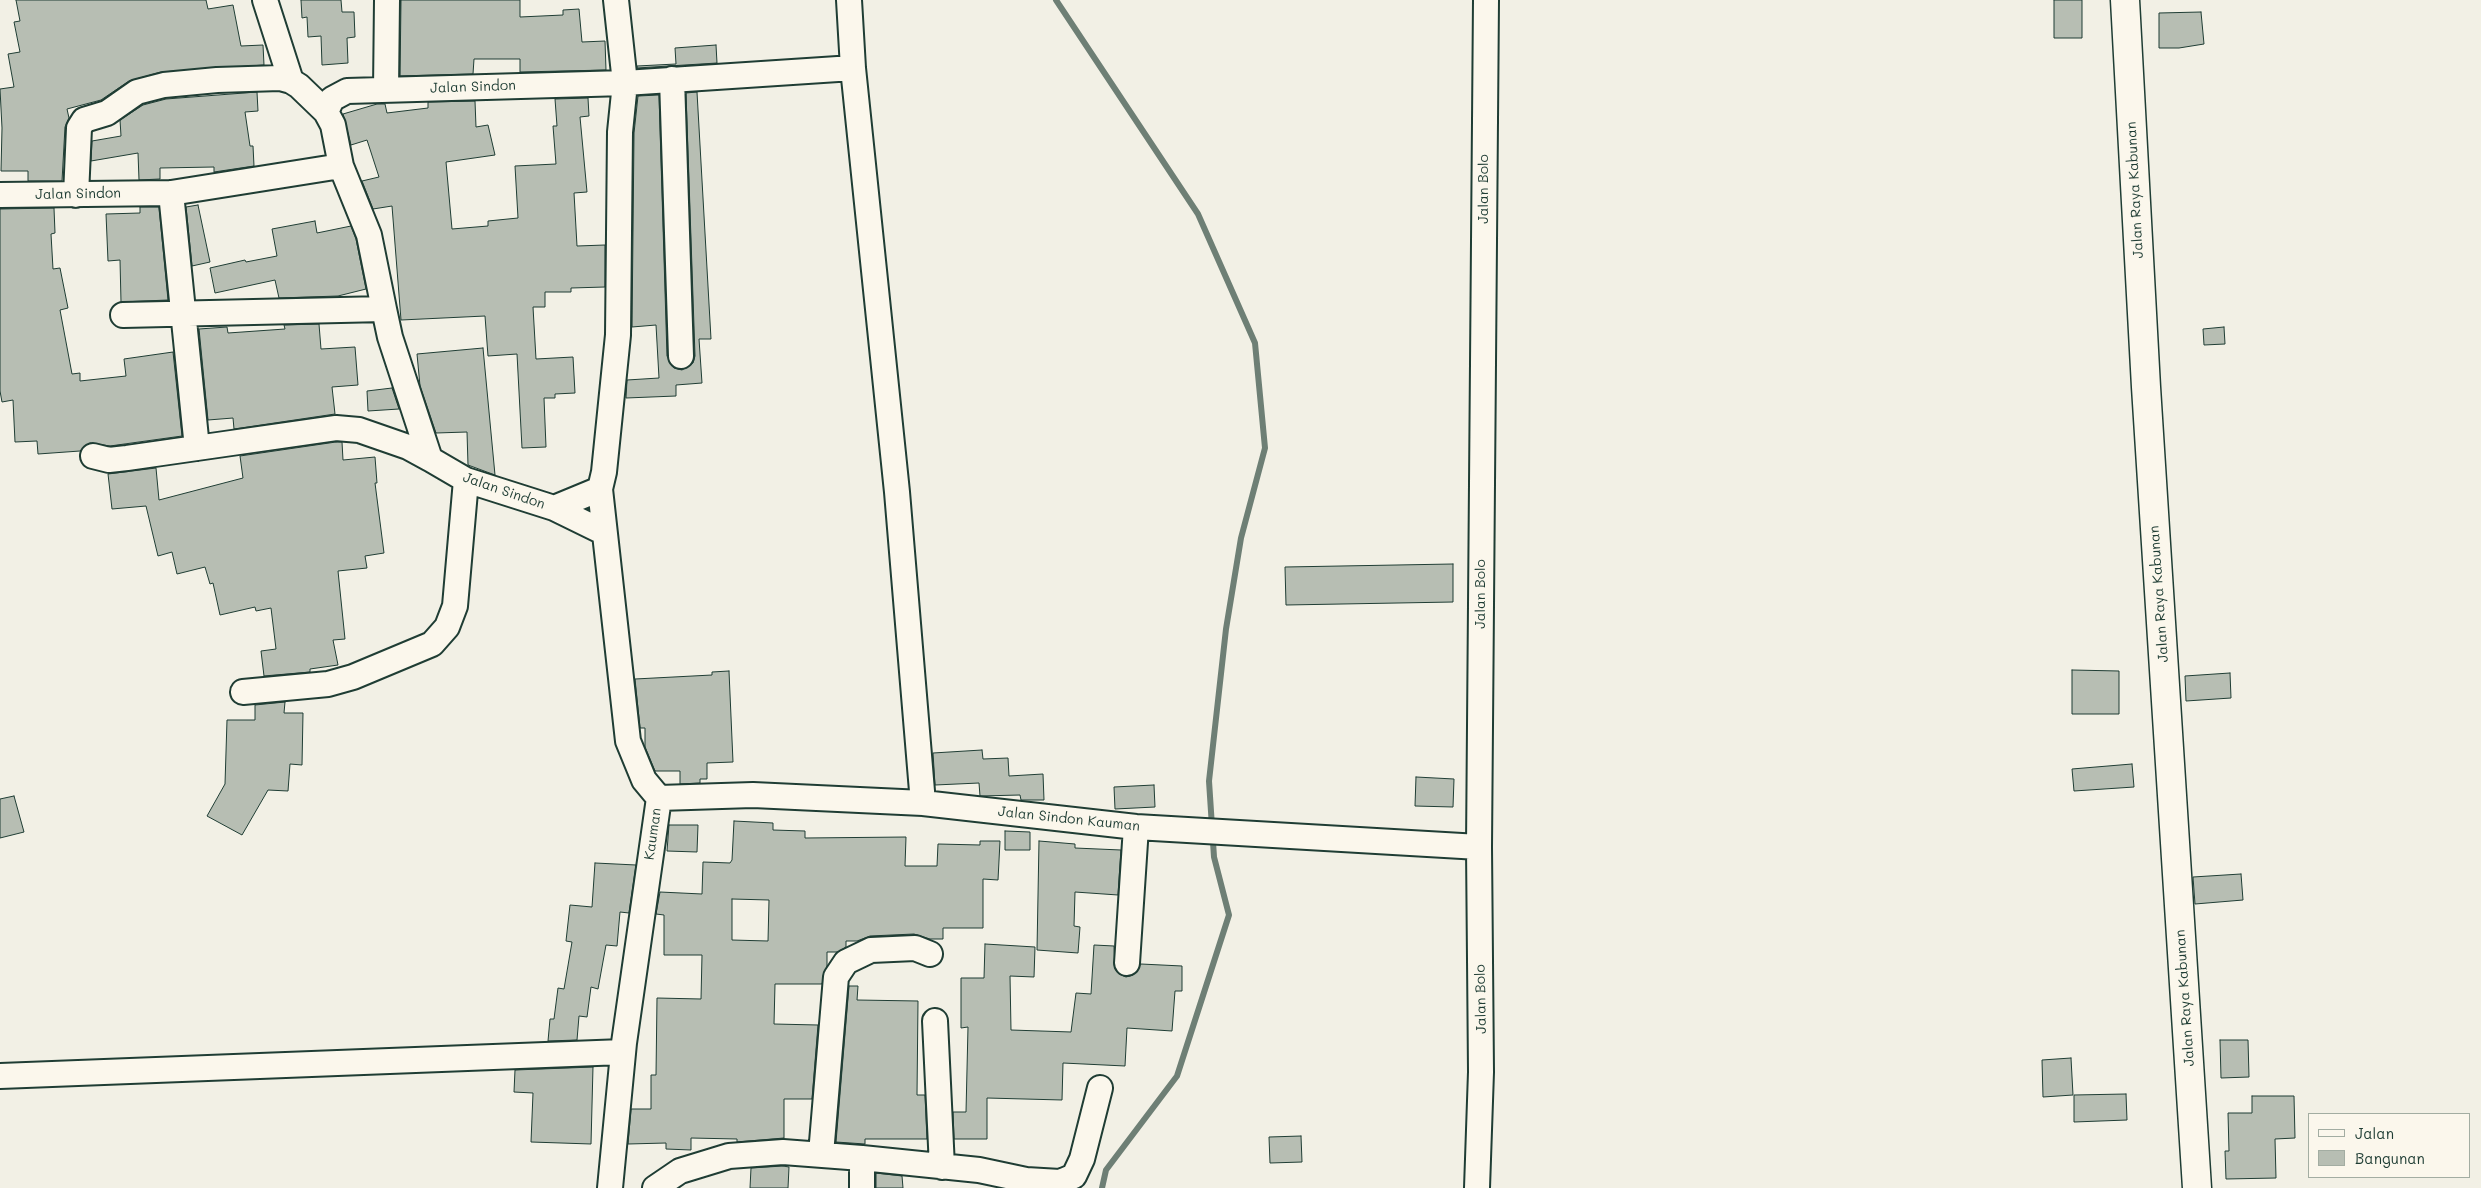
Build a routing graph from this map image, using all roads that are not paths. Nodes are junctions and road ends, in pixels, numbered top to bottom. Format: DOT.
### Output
graph roads {
  1 [pos="265,0"];
  2 [pos="387,0"];
  3 [pos="616,0"];
  4 [pos="849,0"];
  5 [pos="1486,0"];
  6 [pos="2125,0"];
  7 [pos="854,68"];
  8 [pos="672,79"];
  9 [pos="291,81"];
  10 [pos="625,83"];
  11 [pos="386,90"];
  12 [pos="326,112"];
  13 [pos="341,166"];
  14 [pos="171,193"];
  15 [pos="0,194"];
  16 [pos="76,195"];
  17 [pos="384,309"];
  18 [pos="182,314"];
  19 [pos="123,315"];
  20 [pos="681,356"];
  21 [pos="197,448"];
  22 [pos="93,456"];
  23 [pos="430,459"];
  24 [pos="466,480"];
  25 [pos="600,489"];
  26 [pos="554,508"];
  27 [pos="603,532"];
  28 [pos="244,692"];
  29 [pos="659,798"];
  30 [pos="923,803"];
  31 [pos="1136,827"];
  32 [pos="1479,847"];
  33 [pos="930,954"];
  34 [pos="1127,963"];
  35 [pos="935,1021"];
  36 [pos="623,1052"];
  37 [pos="0,1076"];
  38 [pos="1100,1088"];
  39 [pos="821,1154"];
  40 [pos="862,1158"];
  41 [pos="942,1167"];
  42 [pos="610,1188"];
  43 [pos="655,1188"];
  44 [pos="862,1188"];
  45 [pos="1477,1188"];
  46 [pos="2197,1188"];
  1 -- 9 [label="street"];
  2 -- 11 [label="street"];
  3 -- 10 [label="street"];
  4 -- 7 [label="street"];
  5 -- 32 [label="street, Jalan Bolo"];
  6 -- 46 [label="street, Jalan Raya Kabunan"];
  7 -- 8 [label="street, Jalan Sindon"];
  7 -- 30 [label="street"];
  8 -- 10 [label="street, Jalan Sindon"];
  8 -- 20 [label="street"];
  9 -- 12 [label="street"];
  9 -- 16 [label="street"];
  10 -- 11 [label="street, Jalan Sindon"];
  10 -- 25 [label="street"];
  11 -- 12 [label="street, Jalan Sindon"];
  12 -- 13 [label="street"];
  13 -- 14 [label="street, Jalan Sindon"];
  13 -- 17 [label="street"];
  14 -- 16 [label="street, Jalan Sindon"];
  14 -- 18 [label="street"];
  15 -- 16 [label="street, Jalan Sindon"];
  17 -- 18 [label="street"];
  17 -- 23 [label="street"];
  18 -- 19 [label="street"];
  18 -- 21 [label="street"];
  21 -- 22 [label="street, Jalan Sindon"];
  21 -- 23 [label="street, Jalan Sindon"];
  23 -- 24 [label="street, Jalan Sindon"];
  24 -- 26 [label="street, Jalan Sindon"];
  24 -- 28 [label="street"];
  25 -- 26 [label="street"];
  25 -- 27 [label="street, Kauman"];
  26 -- 27 [label="street, Jalan Sindon"];
  27 -- 29 [label="street, Kauman"];
  29 -- 30 [label="street, Jalan Sindon Kauman"];
  29 -- 36 [label="street, Kauman"];
  30 -- 31 [label="street, Jalan Sindon Kauman"];
  31 -- 32 [label="street, Jalan Sindon Kauman"];
  31 -- 34 [label="street"];
  32 -- 45 [label="street, Jalan Bolo"];
  33 -- 39 [label="street"];
  35 -- 41 [label="street"];
  36 -- 37 [label="street"];
  36 -- 42 [label="street, Kauman"];
  38 -- 41 [label="street"];
  39 -- 40 [label="street"];
  39 -- 43 [label="street"];
  40 -- 41 [label="street"];
  40 -- 44 [label="street"];
}
